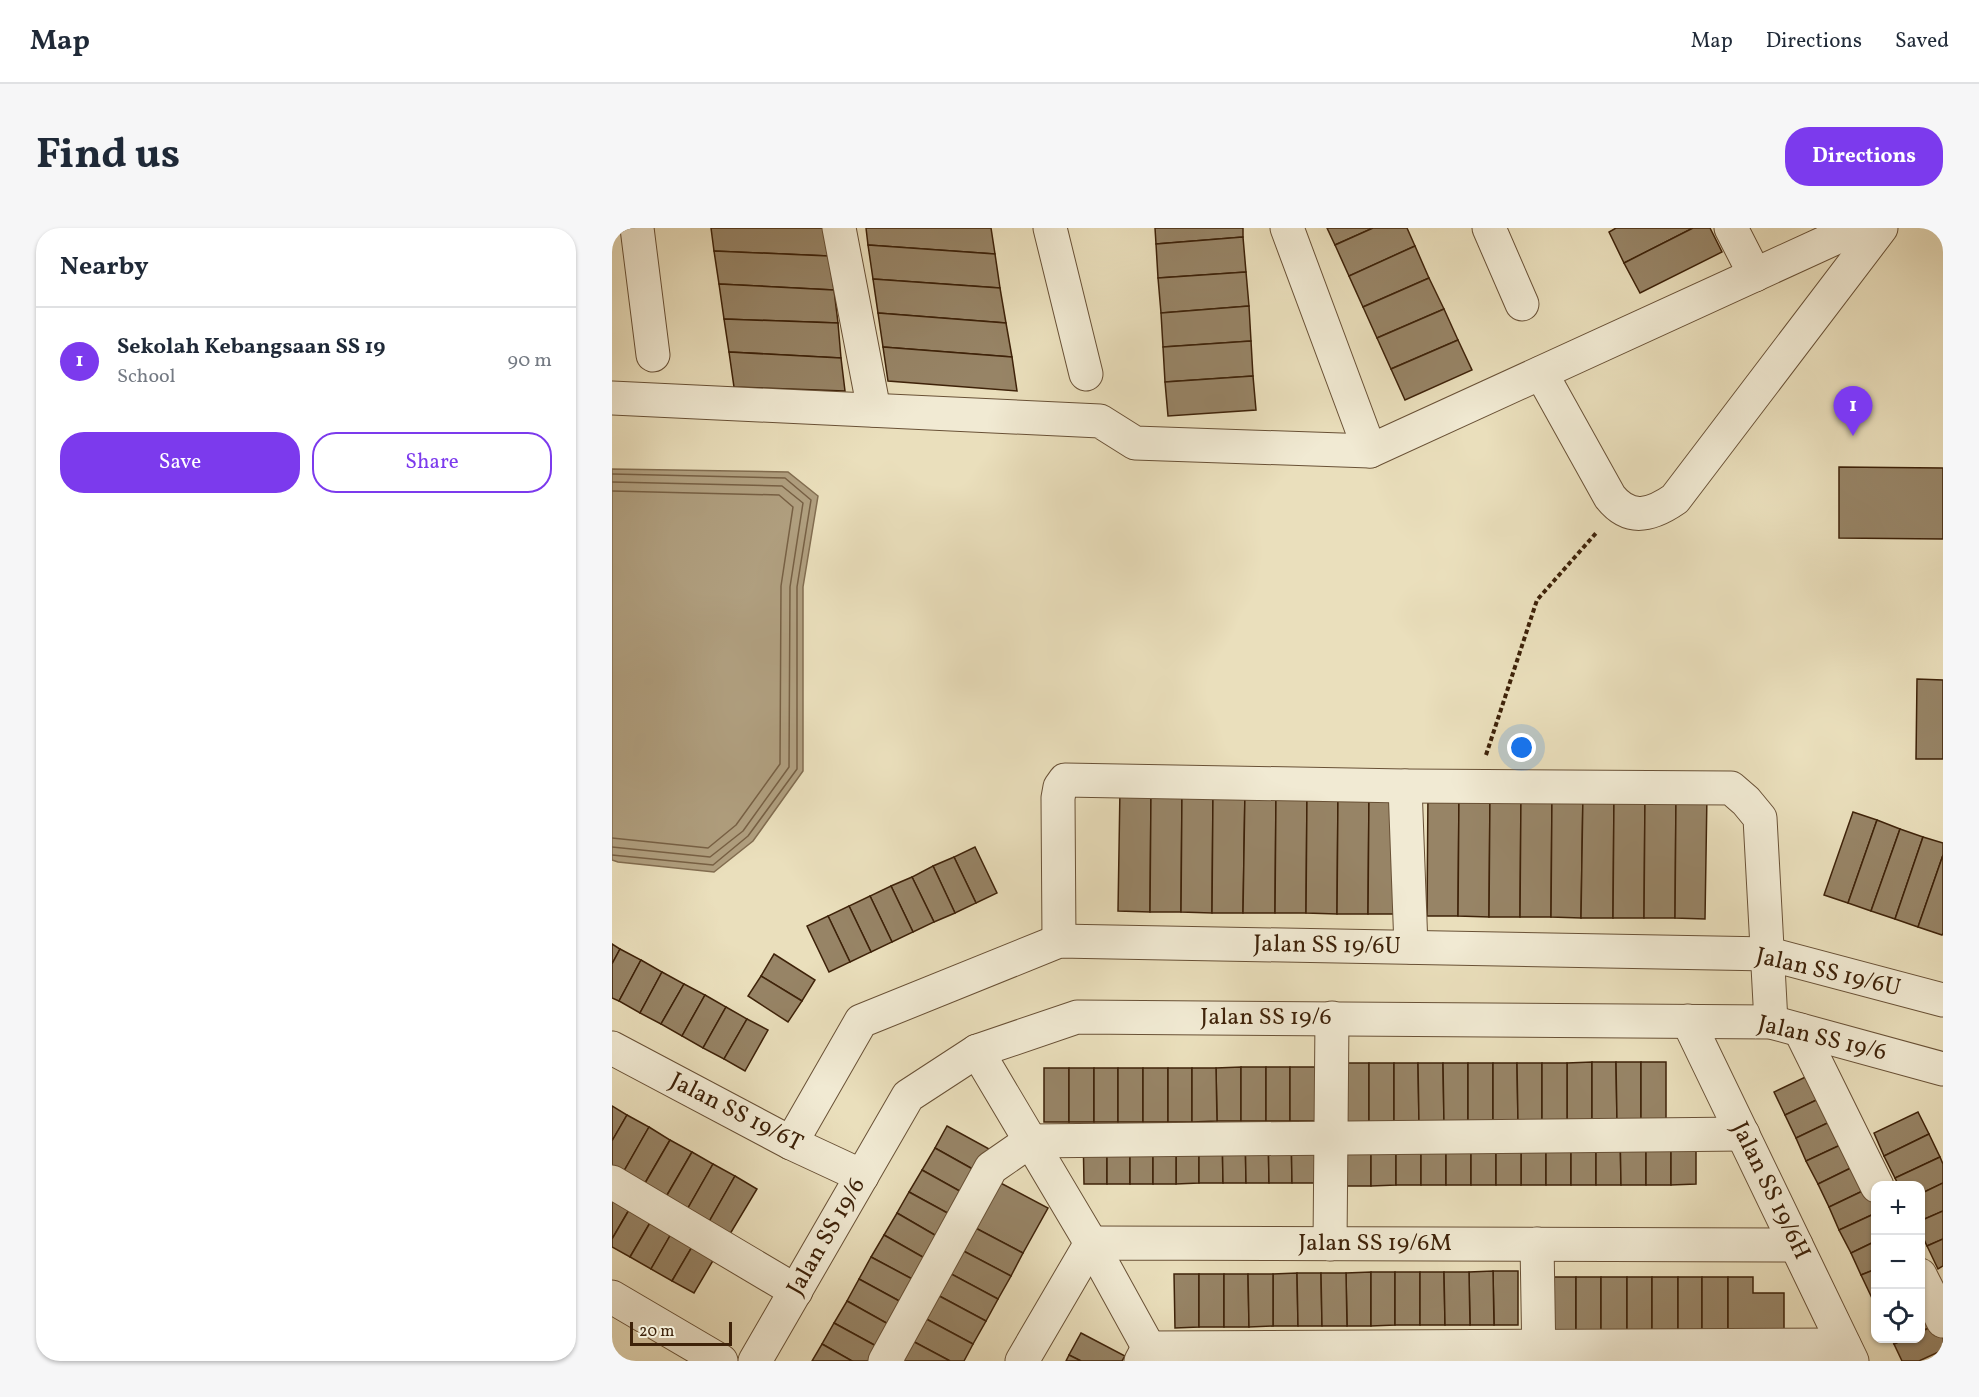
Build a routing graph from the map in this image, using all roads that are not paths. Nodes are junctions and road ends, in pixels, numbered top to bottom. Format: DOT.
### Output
graph roads {
  1 [pos="637,228"];
  2 [pos="839,228"];
  3 [pos="1050,228"];
  4 [pos="1287,228"];
  5 [pos="1489,228"];
  6 [pos="1731,228"];
  7 [pos="1857,228"];
  8 [pos="1881,228"];
  9 [pos="1755,275"];
  10 [pos="1522,304"];
  11 [pos="653,355"];
  12 [pos="1541,373"];
  13 [pos="1086,374"];
  14 [pos="612,398"];
  15 [pos="874,410"];
  16 [pos="1370,451"];
  17 [pos="1405,786"];
  18 [pos="1059,941"];
  19 [pos="1411,947"];
  20 [pos="1769,954"];
  21 [pos="1943,1000"];
  22 [pos="1332,1018"];
  23 [pos="1688,1021"];
  24 [pos="1786,1026"];
  25 [pos="612,1048"];
  26 [pos="977,1052"];
  27 [pos="1943,1069"];
  28 [pos="1743,1134"];
  29 [pos="1331,1138"];
  30 [pos="1030,1141"];
  31 [pos="791,1143"];
  32 [pos="862,1176"];
  33 [pos="1874,1181"];
  34 [pos="612,1182"];
  35 [pos="1091,1243"];
  36 [pos="1330,1244"];
  37 [pos="1537,1244"];
  38 [pos="1796,1245"];
  39 [pos="1925,1285"];
  40 [pos="796,1291"];
  41 [pos="612,1298"];
  42 [pos="1943,1321"];
  43 [pos="1848,1353"];
  44 [pos="1539,1354"];
  45 [pos="1148,1357"];
  46 [pos="721,1361"];
  47 [pos="755,1361"];
  48 [pos="885,1361"];
  49 [pos="1022,1361"];
  1 -- 11 [label="street"];
  2 -- 15 [label="street"];
  3 -- 13 [label="street"];
  4 -- 16 [label="street"];
  5 -- 10 [label="street"];
  6 -- 9 [label="street"];
  7 -- 9 [label="street"];
  8 -- 12 [label="street"];
  9 -- 12 [label="street"];
  12 -- 16 [label="street"];
  14 -- 15 [label="street"];
  15 -- 16 [label="street"];
  17 -- 18 [label="street"];
  17 -- 19 [label="street"];
  17 -- 20 [label="street"];
  18 -- 19 [label="street, Jalan SS 19/6U"];
  18 -- 31 [label="street, Jalan SS 19/6U"];
  19 -- 20 [label="street, Jalan SS 19/6U"];
  20 -- 21 [label="street, Jalan SS 19/6U"];
  20 -- 24 [label="street"];
  22 -- 23 [label="street, Jalan SS 19/6"];
  22 -- 26 [label="street, Jalan SS 19/6"];
  22 -- 29 [label="street"];
  23 -- 24 [label="street, Jalan SS 19/6"];
  23 -- 28 [label="street, Jalan SS 19/6H"];
  24 -- 27 [label="street, Jalan SS 19/6"];
  24 -- 33 [label="street"];
  25 -- 31 [label="street, Jalan SS 19/6T"];
  26 -- 30 [label="street"];
  26 -- 32 [label="street, Jalan SS 19/6"];
  28 -- 29 [label="street"];
  28 -- 38 [label="street, Jalan SS 19/6H"];
  29 -- 30 [label="street"];
  29 -- 36 [label="street"];
  30 -- 35 [label="street"];
  30 -- 48 [label="street"];
  31 -- 32 [label="street, Jalan SS 19/6T"];
  32 -- 40 [label="street, Jalan SS 19/6"];
  34 -- 40 [label="street"];
  35 -- 36 [label="street, Jalan SS 19/6M"];
  35 -- 45 [label="street"];
  35 -- 49 [label="street"];
  36 -- 37 [label="street, Jalan SS 19/6M"];
  37 -- 38 [label="street, Jalan SS 19/6M"];
  37 -- 44 [label="street"];
  38 -- 43 [label="street, Jalan SS 19/6H"];
  39 -- 42 [label="street"];
  40 -- 47 [label="street, Jalan SS 19/6"];
  41 -- 46 [label="street"];
  43 -- 44 [label="street"];
  44 -- 45 [label="street"];
}
